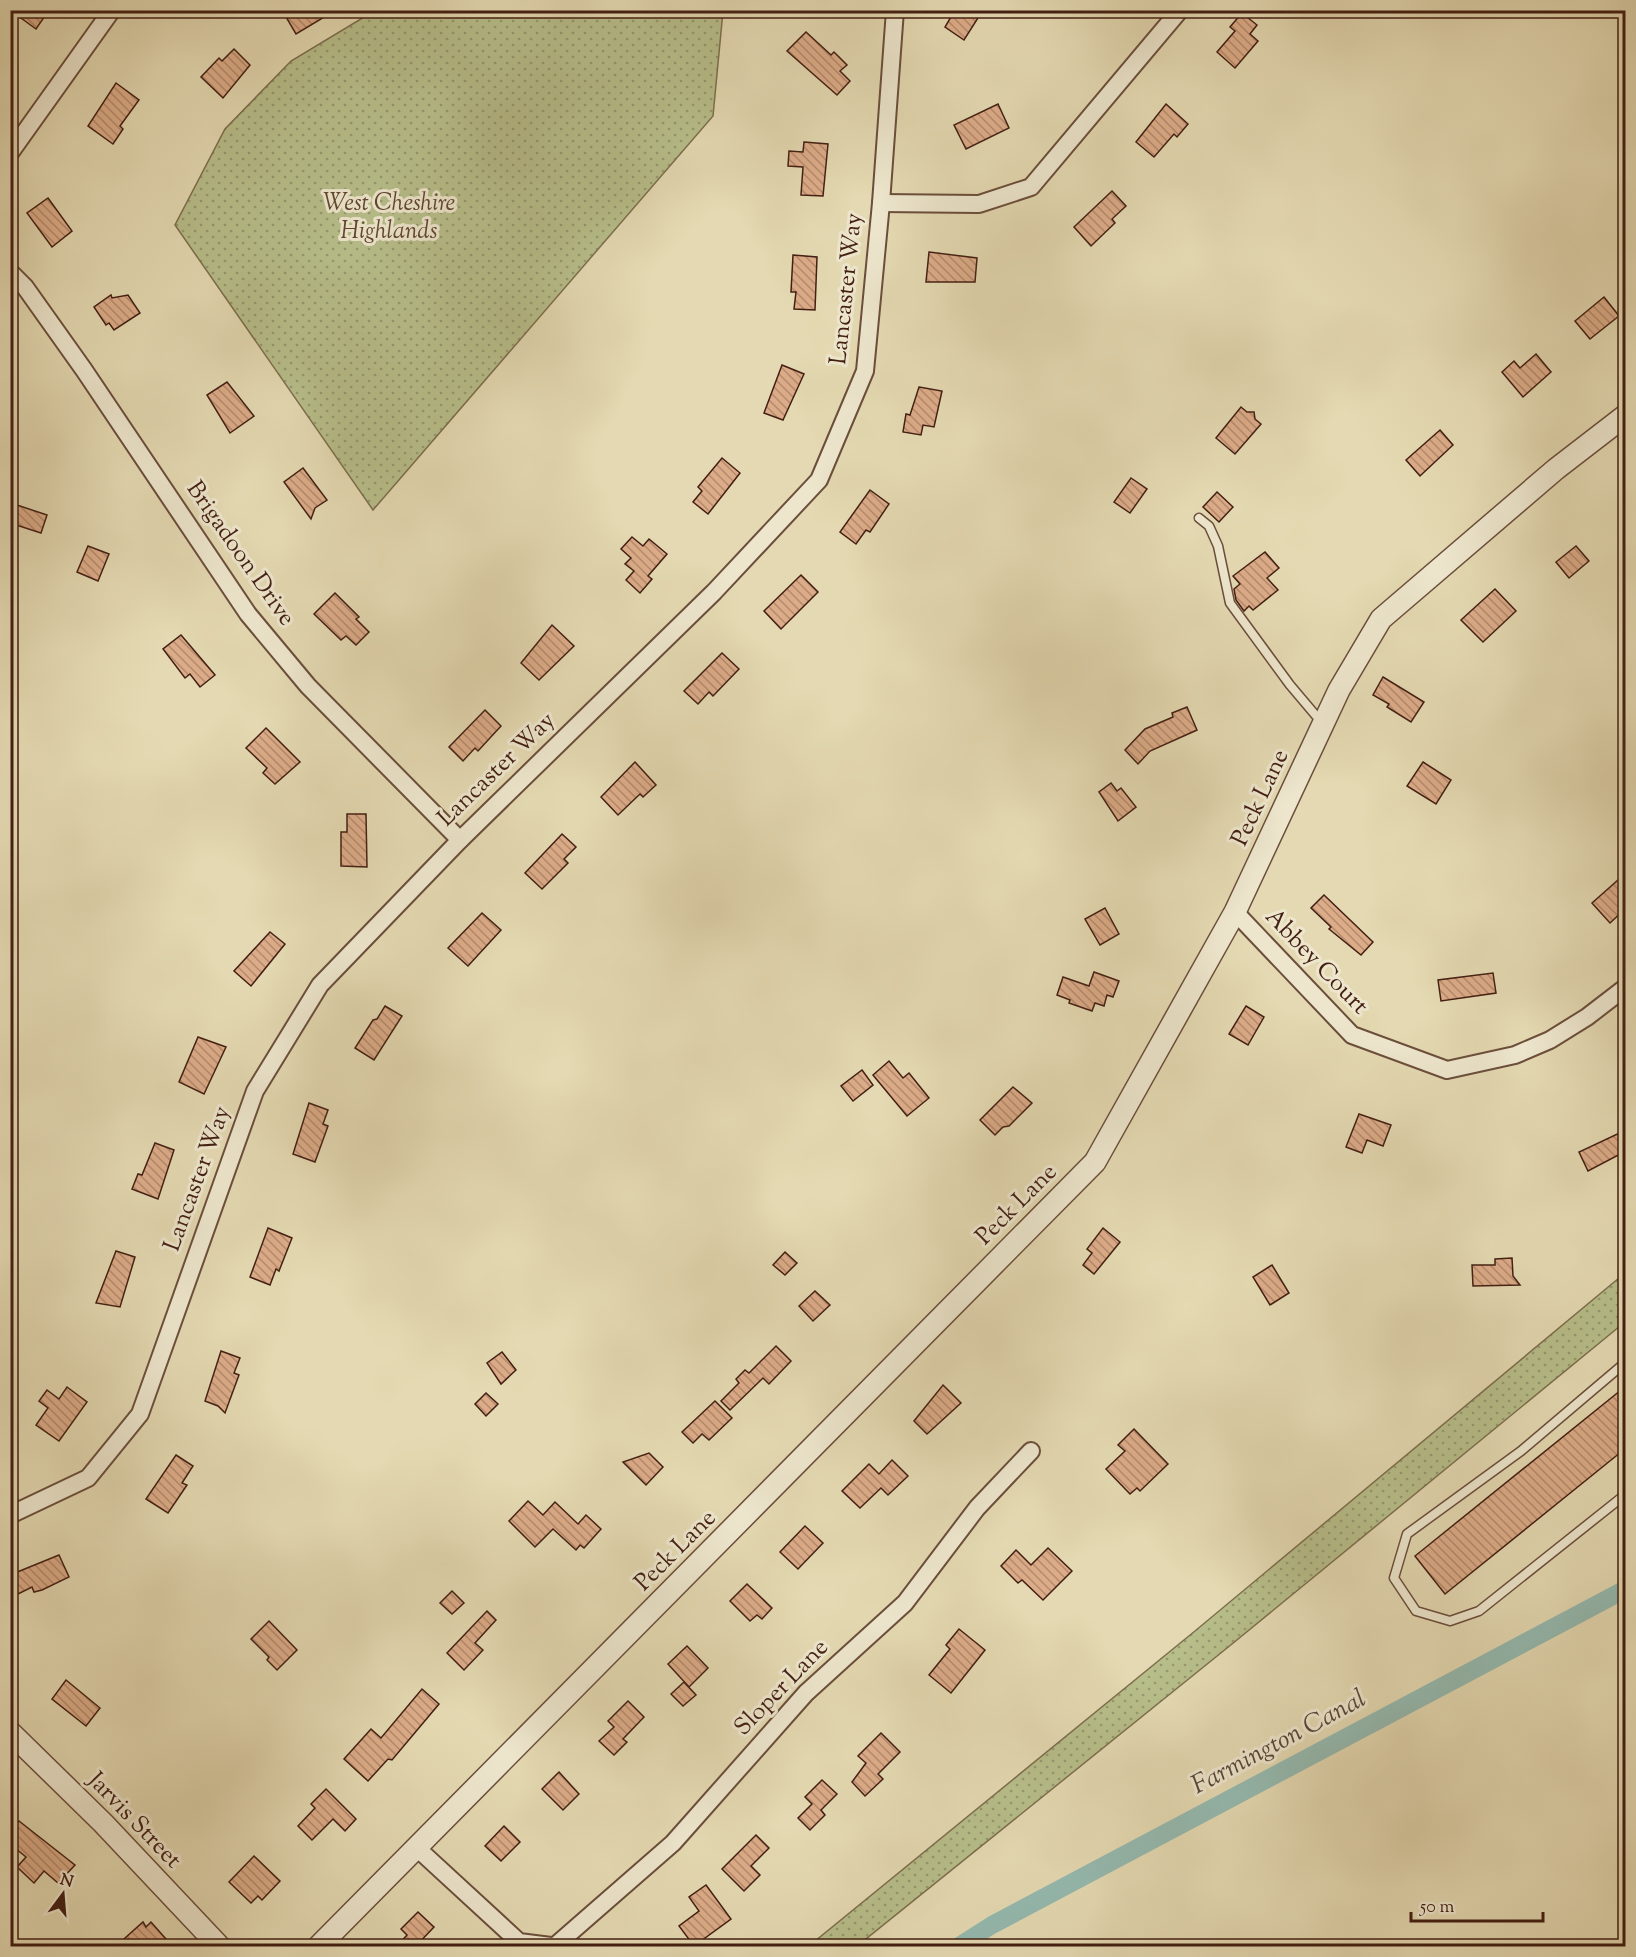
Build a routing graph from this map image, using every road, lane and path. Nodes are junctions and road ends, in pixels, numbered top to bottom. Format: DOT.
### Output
graph roads {
  1 [pos="112,10"];
  2 [pos="895,10"];
  3 [pos="1180,10"];
  4 [pos="10,153"];
  5 [pos="881,203"];
  6 [pos="10,272"];
  7 [pos="1626,415"];
  8 [pos="1199,518"];
  9 [pos="1323,724"];
  10 [pos="460,840"];
  11 [pos="1235,912"];
  12 [pos="1626,987"];
  13 [pos="1626,1362"];
  14 [pos="1031,1451"];
  15 [pos="1626,1494"];
  16 [pos="10,1515"];
  17 [pos="10,1732"];
  18 [pos="418,1849"];
  19 [pos="219,1947"];
  20 [pos="319,1947"];
  21 [pos="553,1947"];
  1 -- 4 [label="street"];
  2 -- 5 [label="street, Lancaster Way"];
  3 -- 5 [label="street"];
  5 -- 10 [label="street, Lancaster Way"];
  6 -- 10 [label="street, Brigadoon Drive"];
  7 -- 9 [label="street, Peck Lane"];
  8 -- 9 [label="lane"];
  9 -- 11 [label="street, Peck Lane"];
  10 -- 16 [label="street, Lancaster Way"];
  11 -- 12 [label="street, Abbey Court"];
  11 -- 18 [label="street, Peck Lane"];
  13 -- 15 [label="lane"];
  14 -- 21 [label="street, Sloper Lane"];
  17 -- 19 [label="street, Jarvis Street"];
  18 -- 20 [label="street, Peck Lane"];
  18 -- 21 [label="street, Sloper Lane"];
}
